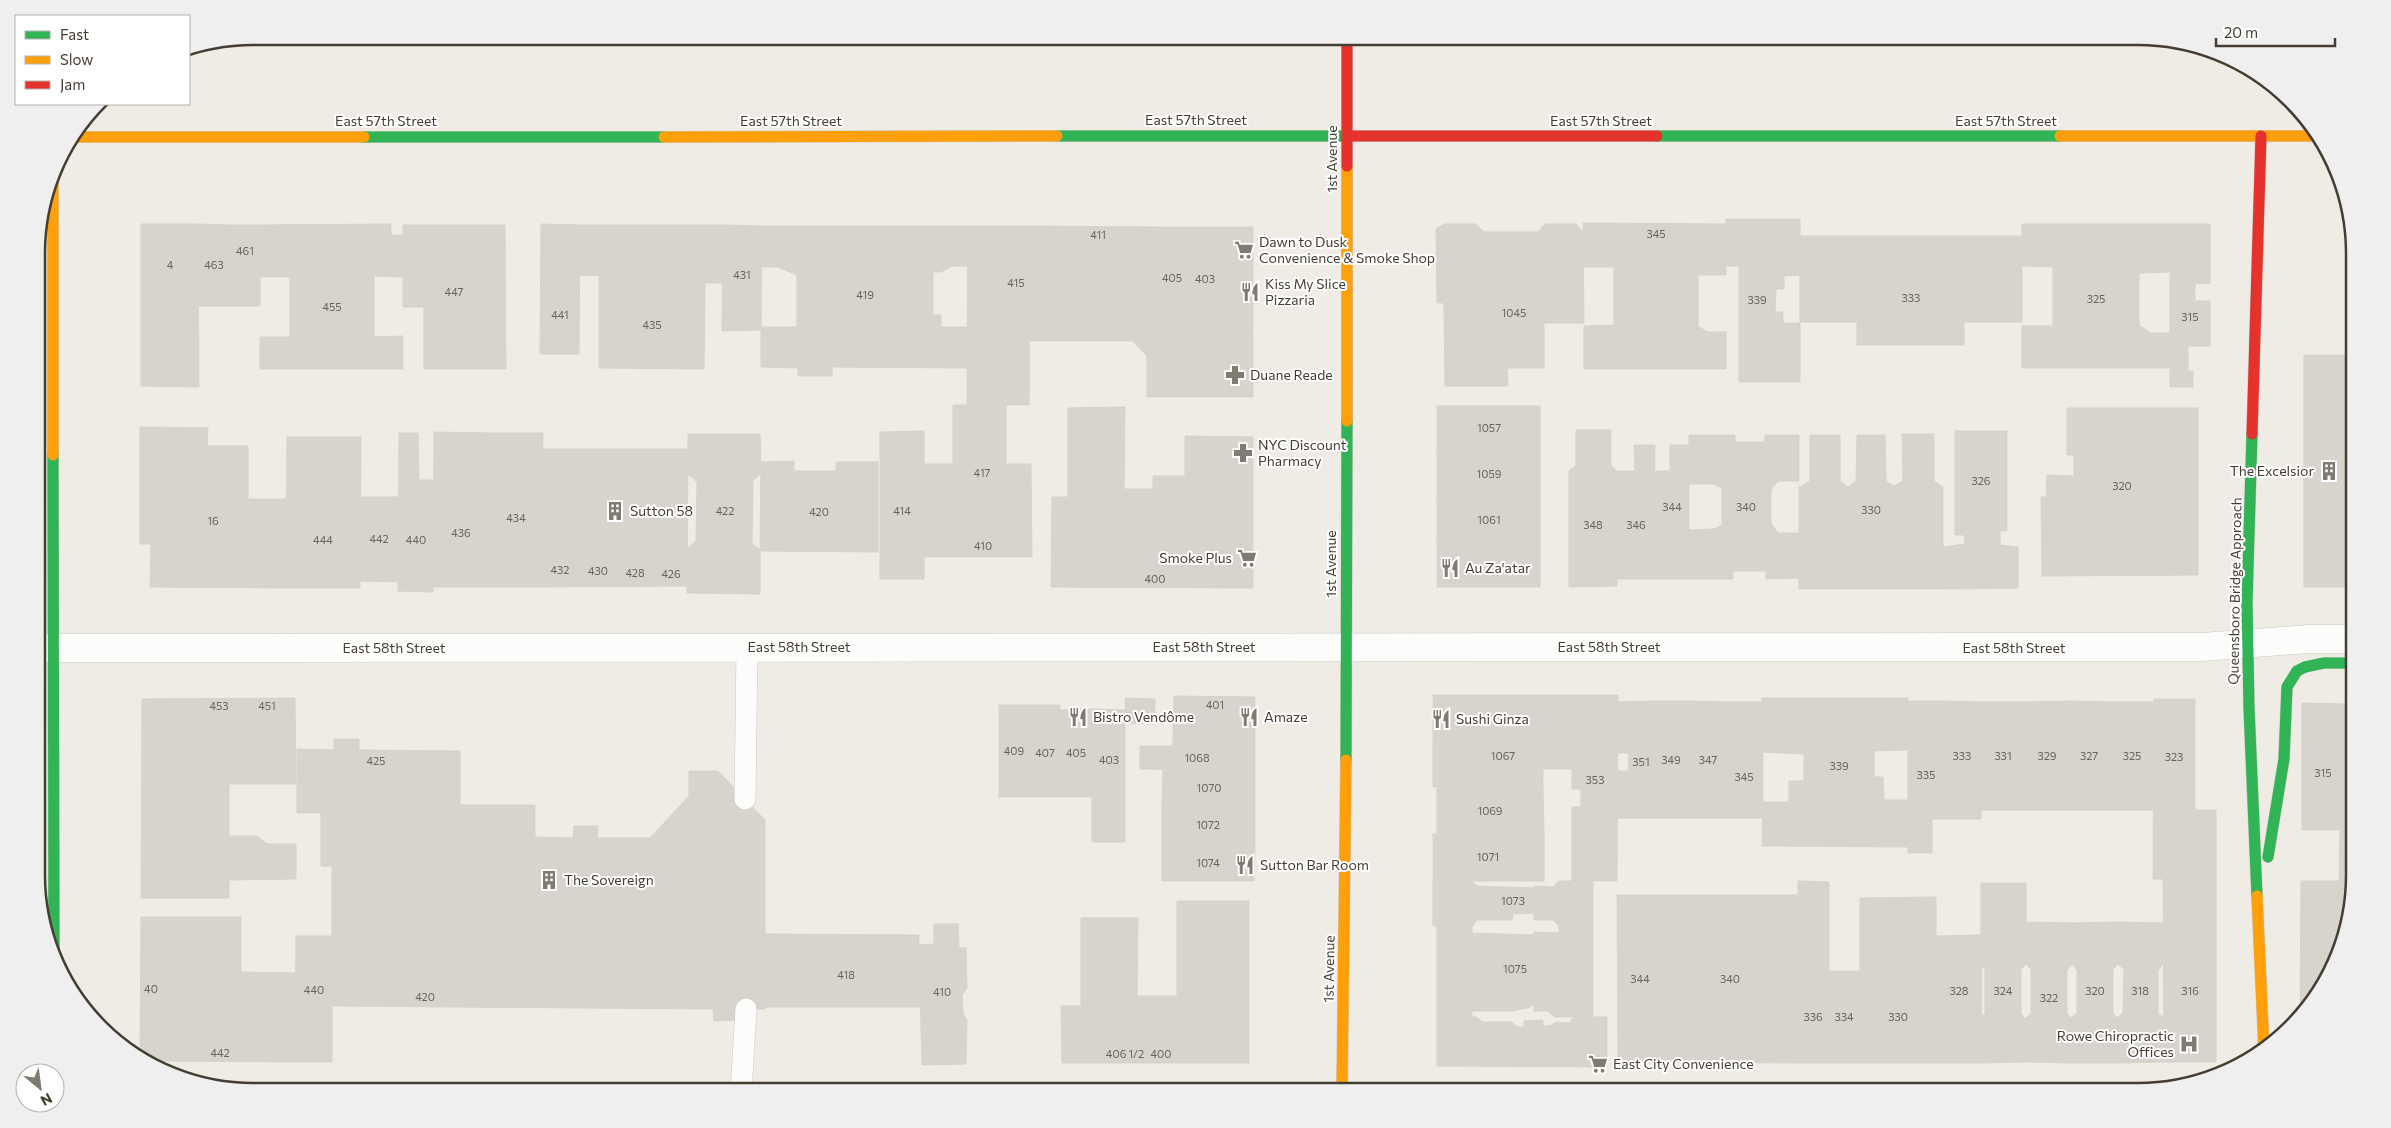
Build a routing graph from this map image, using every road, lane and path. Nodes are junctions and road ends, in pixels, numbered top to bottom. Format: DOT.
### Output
graph roads {
  1 [pos="1347,45"];
  2 [pos="1347,136"];
  3 [pos="2261,136"];
  4 [pos="2310,136"];
  5 [pos="80,137"];
  6 [pos="53,197"];
  7 [pos="2346,639"];
  8 [pos="2248,643"];
  9 [pos="1346,646"];
  10 [pos="747,647"];
  11 [pos="45,648"];
  12 [pos="2346,663"];
  13 [pos="745,799"];
  14 [pos="2258,918"];
  15 [pos="53,933"];
  16 [pos="746,1009"];
  17 [pos="2264,1041"];
  18 [pos="742,1083"];
  19 [pos="1342,1083"];
  1 -- 2 [label="main road, 1st Avenue"];
  2 -- 3 [label="main road, East 57th Street"];
  2 -- 5 [label="main road, East 57th Street"];
  2 -- 9 [label="main road, 1st Avenue"];
  3 -- 4 [label="main road, East 57th Street"];
  3 -- 8 [label="main road, Queensboro Bridge Approach"];
  6 -- 11 [label="main road"];
  7 -- 8 [label="street, East 58th Street"];
  8 -- 9 [label="street, East 58th Street"];
  8 -- 14 [label="main road, Queensboro Bridge Approach"];
  9 -- 10 [label="street, East 58th Street"];
  9 -- 19 [label="main road, 1st Avenue"];
  10 -- 11 [label="street, East 58th Street"];
  10 -- 13 [label="lane"];
  11 -- 15 [label="main road"];
  12 -- 14 [label="main road"];
  14 -- 17 [label="main road, Queensboro Bridge Approach"];
  16 -- 18 [label="lane"];
}
